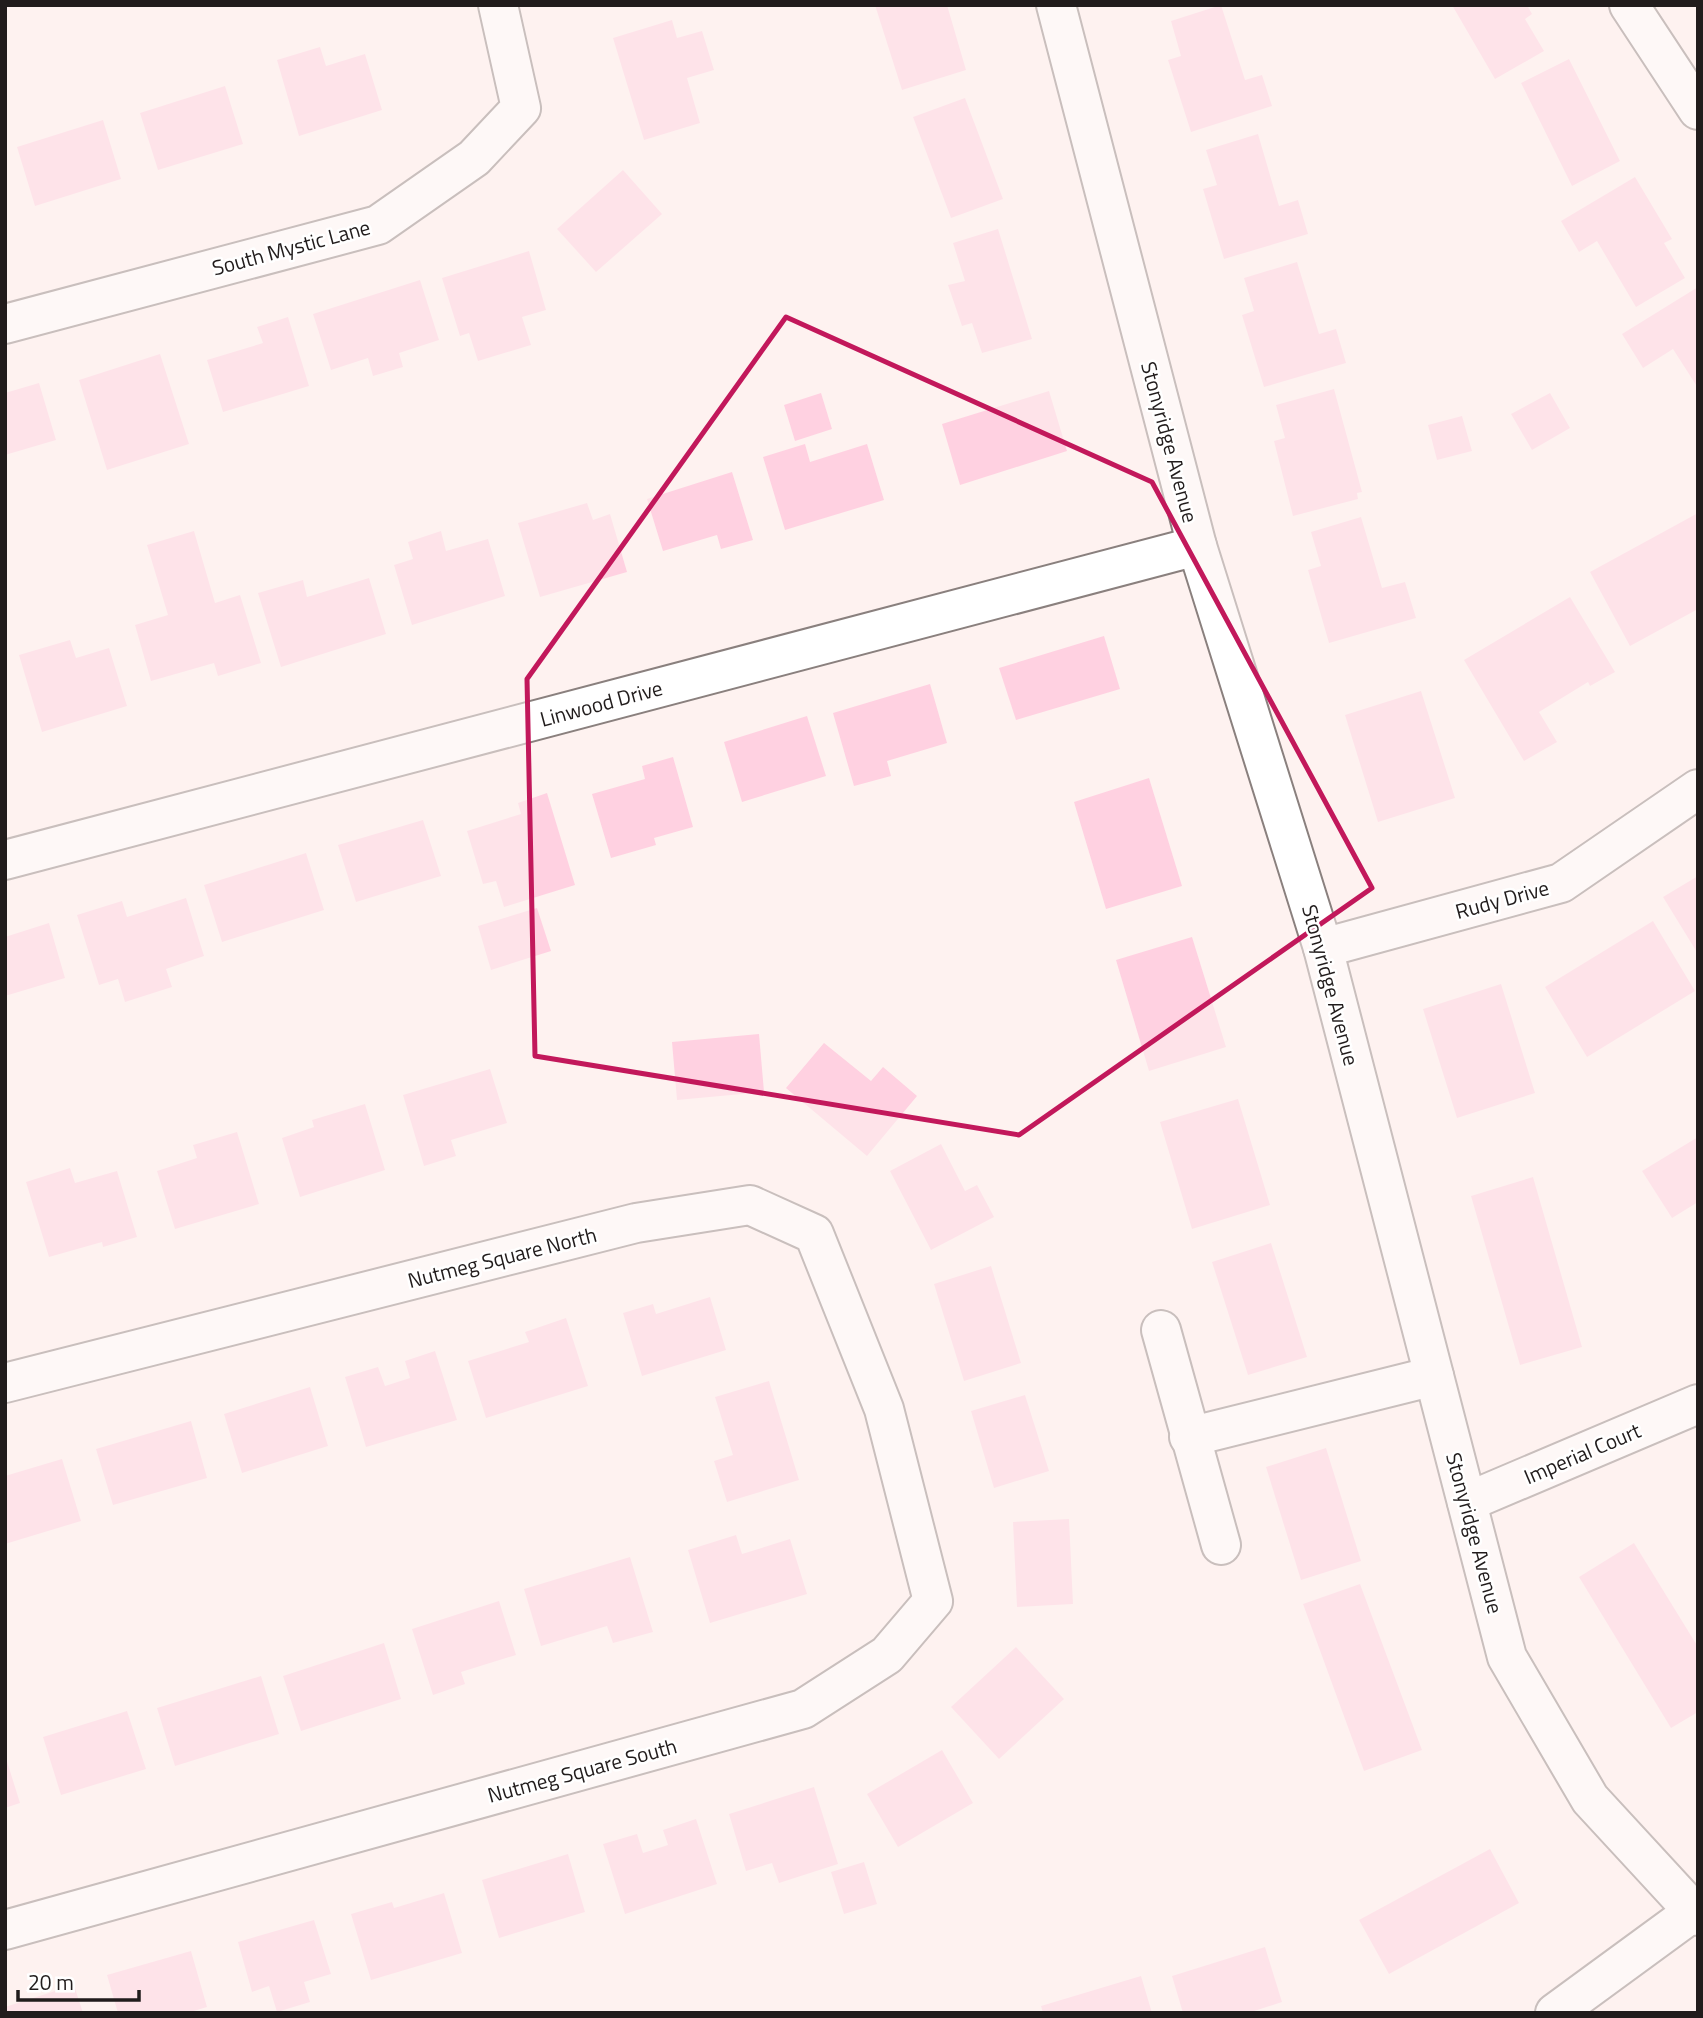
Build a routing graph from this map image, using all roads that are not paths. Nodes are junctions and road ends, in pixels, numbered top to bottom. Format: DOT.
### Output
graph roads {
  1 [pos="498,5"];
  2 [pos="1056,5"];
  3 [pos="1629,5"];
  4 [pos="1698,110"];
  5 [pos="5,324"];
  6 [pos="1197,546"];
  7 [pos="1698,789"];
  8 [pos="5,860"];
  9 [pos="1323,948"];
  10 [pos="1161,1330"];
  11 [pos="1434,1376"];
  12 [pos="5,1383"];
  13 [pos="1698,1404"];
  14 [pos="884,1409"];
  15 [pos="1189,1437"];
  16 [pos="1467,1502"];
  17 [pos="1220,1545"];
  18 [pos="1695,1914"];
  19 [pos="5,1930"];
  20 [pos="1555,2013"];
  1 -- 5 [label="street, South Mystic Lane"];
  2 -- 6 [label="street, Stonyridge Avenue"];
  3 -- 4 [label="street"];
  6 -- 8 [label="street, Linwood Drive"];
  6 -- 9 [label="street, Stonyridge Avenue"];
  7 -- 9 [label="street, Rudy Drive"];
  9 -- 11 [label="street, Stonyridge Avenue"];
  10 -- 15 [label="street"];
  11 -- 15 [label="street"];
  11 -- 16 [label="street, Stonyridge Avenue"];
  12 -- 14 [label="street, Nutmeg Square North"];
  13 -- 16 [label="street, Imperial Court"];
  14 -- 19 [label="street, Nutmeg Square South"];
  15 -- 17 [label="street"];
  16 -- 18 [label="street, Stonyridge Avenue"];
  18 -- 20 [label="street"];
}
